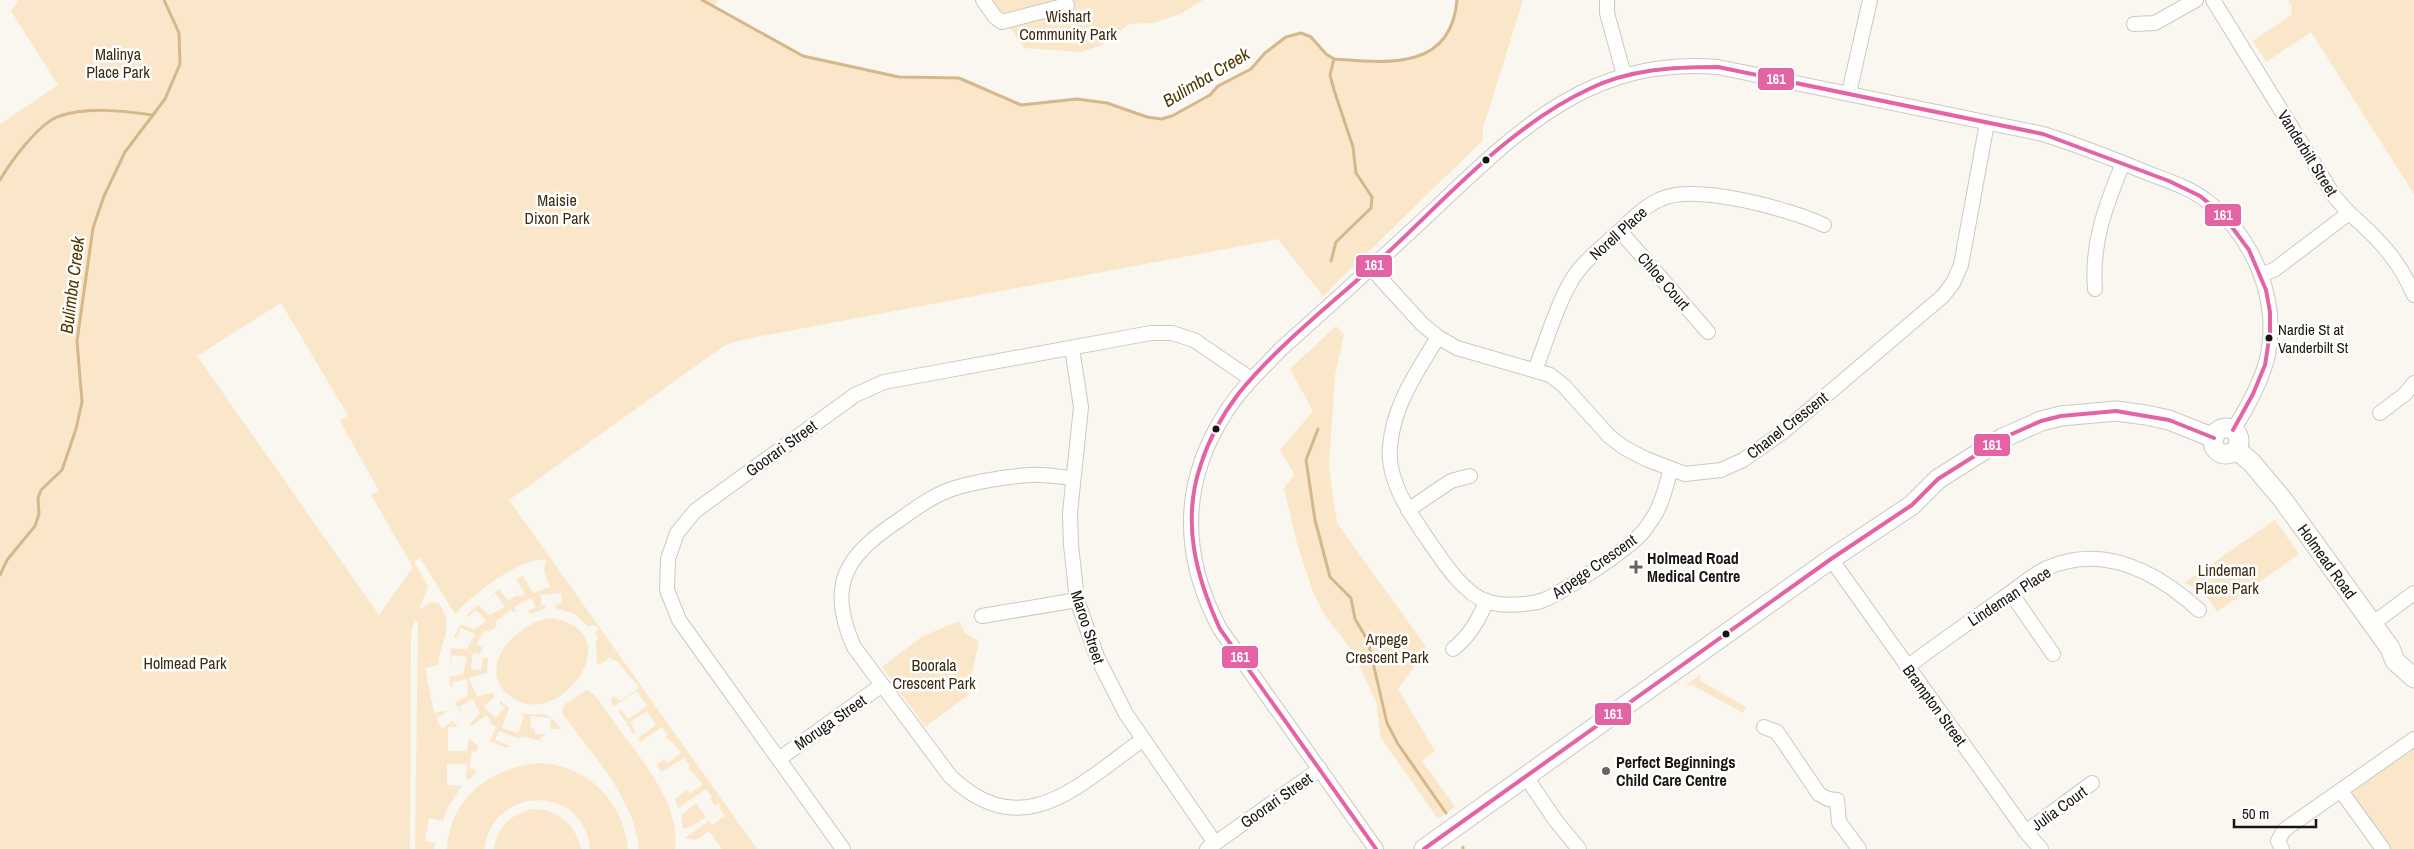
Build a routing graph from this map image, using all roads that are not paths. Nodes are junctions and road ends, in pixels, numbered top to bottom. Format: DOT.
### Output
graph roads {
  1 [pos="983,0"];
  2 [pos="1607,0"];
  3 [pos="1870,0"];
  4 [pos="2196,0"];
  5 [pos="2213,0"];
  6 [pos="1068,5"];
  7 [pos="2134,24"];
  8 [pos="1624,74"];
  9 [pos="1849,93"];
  10 [pos="1987,123"];
  11 [pos="2123,163"];
  12 [pos="2349,213"];
  13 [pos="1824,225"];
  14 [pos="1620,231"];
  15 [pos="1371,268"];
  16 [pos="2262,274"];
  17 [pos="2095,288"];
  18 [pos="2414,296"];
  19 [pos="1708,332"];
  20 [pos="1438,337"];
  21 [pos="1072,348"];
  22 [pos="1535,370"];
  23 [pos="1251,379"];
  24 [pos="2414,383"];
  25 [pos="2380,413"];
  26 [pos="2233,430"];
  27 [pos="2214,438"];
  28 [pos="2236,449"];
  29 [pos="1671,469"];
  30 [pos="1470,476"];
  31 [pos="1072,478"];
  32 [pos="1408,510"];
  33 [pos="1830,559"];
  34 [pos="2011,593"];
  35 [pos="2414,593"];
  36 [pos="1077,600"];
  37 [pos="1487,602"];
  38 [pos="2199,610"];
  39 [pos="982,616"];
  40 [pos="2372,624"];
  41 [pos="1453,649"];
  42 [pos="2053,654"];
  43 [pos="1907,667"];
  44 [pos="2414,678"];
  45 [pos="882,685"];
  46 [pos="1764,727"];
  47 [pos="2414,739"];
  48 [pos="1142,740"];
  49 [pos="779,758"];
  50 [pos="1320,768"];
  51 [pos="1526,777"];
  52 [pos="2092,784"];
  53 [pos="2341,791"];
  54 [pos="2026,832"];
  55 [pos="1211,846"];
  56 [pos="844,849"];
  57 [pos="1376,849"];
  58 [pos="1424,849"];
  59 [pos="1579,849"];
  60 [pos="1859,849"];
  61 [pos="2041,849"];
  62 [pos="2282,849"];
  63 [pos="2383,849"];
  1 -- 6 [label="street"];
  2 -- 8 [label="street"];
  3 -- 9 [label="street"];
  4 -- 7 [label="street"];
  5 -- 12 [label="street, Vanderbilt Street"];
  8 -- 9 [label="street"];
  8 -- 15 [label="street"];
  9 -- 10 [label="street"];
  10 -- 11 [label="street"];
  10 -- 29 [label="street, Chanel Crescent"];
  11 -- 16 [label="street"];
  11 -- 17 [label="street"];
  12 -- 16 [label="street, Vanderbilt Street"];
  12 -- 18 [label="street"];
  13 -- 14 [label="street, Norell Place"];
  14 -- 19 [label="street, Chloe Court"];
  14 -- 22 [label="street, Norell Place"];
  15 -- 20 [label="street, Chanel Crescent"];
  15 -- 23 [label="street"];
  16 -- 26 [label="street"];
  20 -- 22 [label="street, Chanel Crescent"];
  20 -- 32 [label="street, Arpege Crescent"];
  21 -- 23 [label="street, Goorari Street"];
  21 -- 31 [label="street, Maroo Street"];
  21 -- 49 [label="street, Goorari Street"];
  22 -- 29 [label="street, Chanel Crescent"];
  23 -- 50 [label="street"];
  24 -- 25 [label="street"];
  26 -- 27 [label="street"];
  26 -- 28 [label="street"];
  27 -- 28 [label="street"];
  27 -- 33 [label="street"];
  28 -- 40 [label="street, Holmead Road"];
  29 -- 37 [label="street, Arpege Crescent"];
  30 -- 32 [label="street"];
  31 -- 36 [label="street, Maroo Street"];
  31 -- 45 [label="street"];
  32 -- 37 [label="street, Arpege Crescent"];
  33 -- 43 [label="street, Brampton Street"];
  33 -- 51 [label="street"];
  34 -- 38 [label="street, Lindeman Place"];
  34 -- 42 [label="street"];
  34 -- 43 [label="street, Lindeman Place"];
  35 -- 40 [label="street"];
  36 -- 39 [label="street"];
  36 -- 48 [label="street, Maroo Street"];
  37 -- 41 [label="street"];
  40 -- 44 [label="street, Holmead Road"];
  43 -- 54 [label="street, Brampton Street"];
  45 -- 48 [label="street"];
  45 -- 49 [label="street, Moruga Street"];
  46 -- 60 [label="street"];
  47 -- 53 [label="street"];
  48 -- 55 [label="street, Maroo Street"];
  49 -- 56 [label="street, Goorari Street"];
  50 -- 55 [label="street, Goorari Street"];
  50 -- 57 [label="street"];
  51 -- 58 [label="street"];
  51 -- 59 [label="street"];
  52 -- 54 [label="street, Julia Court"];
  53 -- 62 [label="street"];
  53 -- 63 [label="street"];
  54 -- 61 [label="street, Brampton Street"];
}
